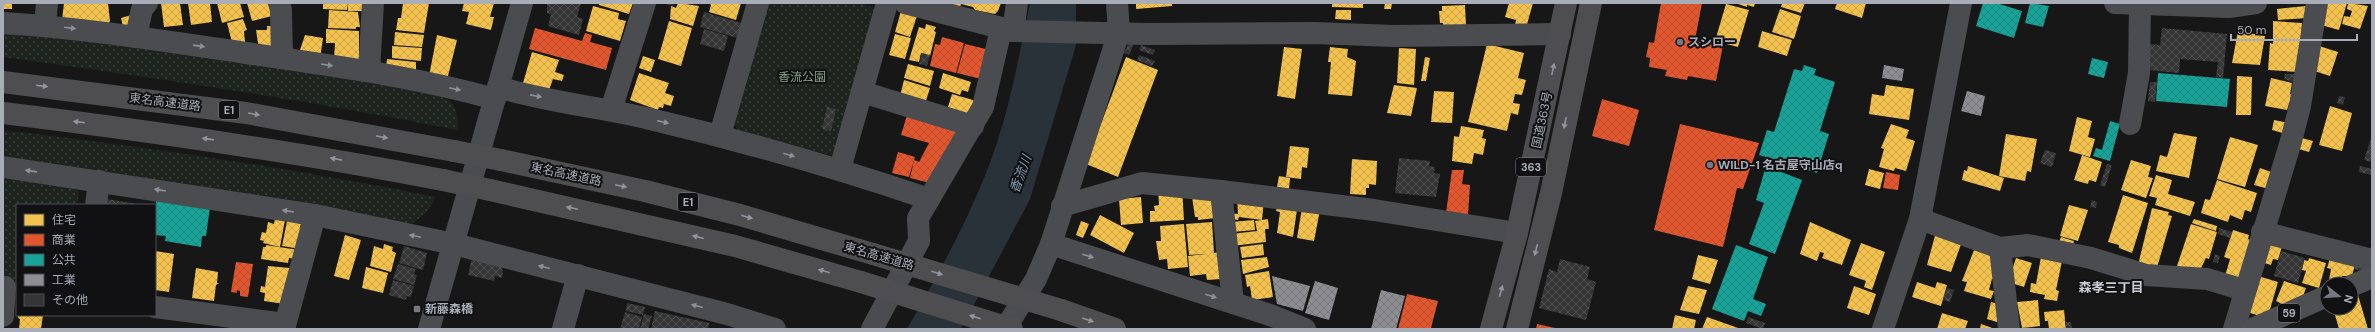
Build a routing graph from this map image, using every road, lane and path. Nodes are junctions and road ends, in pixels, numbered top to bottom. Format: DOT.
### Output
graph roads {
  1 [pos="47,3"];
  2 [pos="147,3"];
  3 [pos="279,3"];
  4 [pos="373,3"];
  5 [pos="522,3"];
  6 [pos="645,3"];
  7 [pos="758,3"];
  8 [pos="887,3"];
  9 [pos="905,3"];
  10 [pos="1017,3"];
  11 [pos="1117,3"];
  12 [pos="1566,3"];
  13 [pos="1591,3"];
  14 [pos="1960,3"];
  15 [pos="2115,3"];
  16 [pos="2256,3"];
  17 [pos="2317,3"];
  18 [pos="2139,4"];
  19 [pos="3,22"];
  20 [pos="45,25"];
  21 [pos="1011,30"];
  22 [pos="1115,31"];
  23 [pos="1560,34"];
  24 [pos="136,37"];
  25 [pos="282,58"];
  26 [pos="369,71"];
  27 [pos="3,82"];
  28 [pos="862,92"];
  29 [pos="496,93"];
  30 [pos="612,110"];
  31 [pos="3,113"];
  32 [pos="2130,124"];
  33 [pos="973,126"];
  34 [pos="720,135"];
  35 [pos="3,167"];
  36 [pos="840,169"];
  37 [pos="99,181"];
  38 [pos="1222,190"];
  39 [pos="929,199"];
  40 [pos="96,204"];
  41 [pos="1062,206"];
  42 [pos="315,215"];
  43 [pos="1920,218"];
  44 [pos="2262,232"];
  45 [pos="1517,233"];
  46 [pos="454,244"];
  47 [pos="1051,244"];
  48 [pos="2000,248"];
  49 [pos="2372,260"];
  50 [pos="578,276"];
  51 [pos="2372,277"];
  52 [pos="2359,283"];
  53 [pos="8,287"];
  54 [pos="2244,290"];
  55 [pos="2319,300"];
  56 [pos="1233,303"];
  57 [pos="156,306"];
  58 [pos="3,316"];
  59 [pos="724,322"];
  60 [pos="285,326"];
  61 [pos="430,329"];
  62 [pos="563,329"];
  63 [pos="775,329"];
  64 [pos="872,329"];
  65 [pos="1005,329"];
  66 [pos="1012,329"];
  67 [pos="1115,329"];
  68 [pos="1305,329"];
  69 [pos="1491,329"];
  70 [pos="1517,329"];
  71 [pos="1883,329"];
  72 [pos="2008,329"];
  73 [pos="2234,329"];
  74 [pos="2252,329"];
  1 -- 20 [label="street"];
  2 -- 24 [label="street"];
  3 -- 25 [label="street"];
  4 -- 26 [label="street"];
  5 -- 29 [label="street"];
  6 -- 30 [label="street"];
  7 -- 34 [label="street"];
  8 -- 28 [label="street"];
  9 -- 21 [label="street"];
  10 -- 21 [label="street"];
  11 -- 22 [label="street"];
  12 -- 23 [label="highway, 国道363号 / 363"];
  13 -- 70 [label="highway, 国道363号 / 363, one-way"];
  14 -- 43 [label="street"];
  15 -- 18 [label="street"];
  16 -- 18 [label="street"];
  17 -- 44 [label="street"];
  18 -- 32 [label="street"];
  19 -- 20 [label="street"];
  20 -- 24 [label="street, one-way"];
  21 -- 22 [label="street"];
  21 -- 33 [label="street"];
  22 -- 23 [label="street"];
  22 -- 41 [label="street"];
  45 -- 23 [label="highway, 国道363号 / 363, one-way"];
  24 -- 25 [label="street, one-way"];
  25 -- 26 [label="street, one-way"];
  26 -- 29 [label="street, one-way"];
  27 -- 67 [label="highway, 東名高速道路 / E1, one-way, bridge"];
  28 -- 33 [label="street"];
  28 -- 36 [label="street"];
  29 -- 30 [label="street, one-way"];
  29 -- 46 [label="street"];
  30 -- 34 [label="street, one-way"];
  66 -- 31 [label="highway, one-way, bridge"];
  33 -- 39 [label="street"];
  34 -- 36 [label="street, one-way"];
  37 -- 35 [label="street, one-way"];
  36 -- 39 [label="street"];
  37 -- 40 [label="street"];
  42 -- 37 [label="street, one-way"];
  38 -- 41 [label="street"];
  38 -- 45 [label="street"];
  38 -- 56 [label="street"];
  39 -- 64 [label="street"];
  41 -- 47 [label="street"];
  46 -- 42 [label="street, one-way"];
  42 -- 60 [label="street"];
  43 -- 48 [label="street"];
  43 -- 71 [label="street"];
  44 -- 49 [label="street"];
  44 -- 54 [label="street"];
  69 -- 45 [label="highway, 国道363号 / 363, one-way"];
  50 -- 46 [label="street, one-way"];
  46 -- 61 [label="street"];
  47 -- 56 [label="street, one-way"];
  47 -- 65 [label="street"];
  48 -- 54 [label="street"];
  48 -- 72 [label="street"];
  59 -- 50 [label="street, one-way"];
  50 -- 62 [label="street"];
  51 -- 52 [label="main road"];
  53 -- 58 [label="street"];
  54 -- 73 [label="street"];
  55 -- 74 [label="main road, 59"];
  56 -- 68 [label="street"];
  57 -- 60 [label="street"];
  59 -- 63 [label="street"];
}
